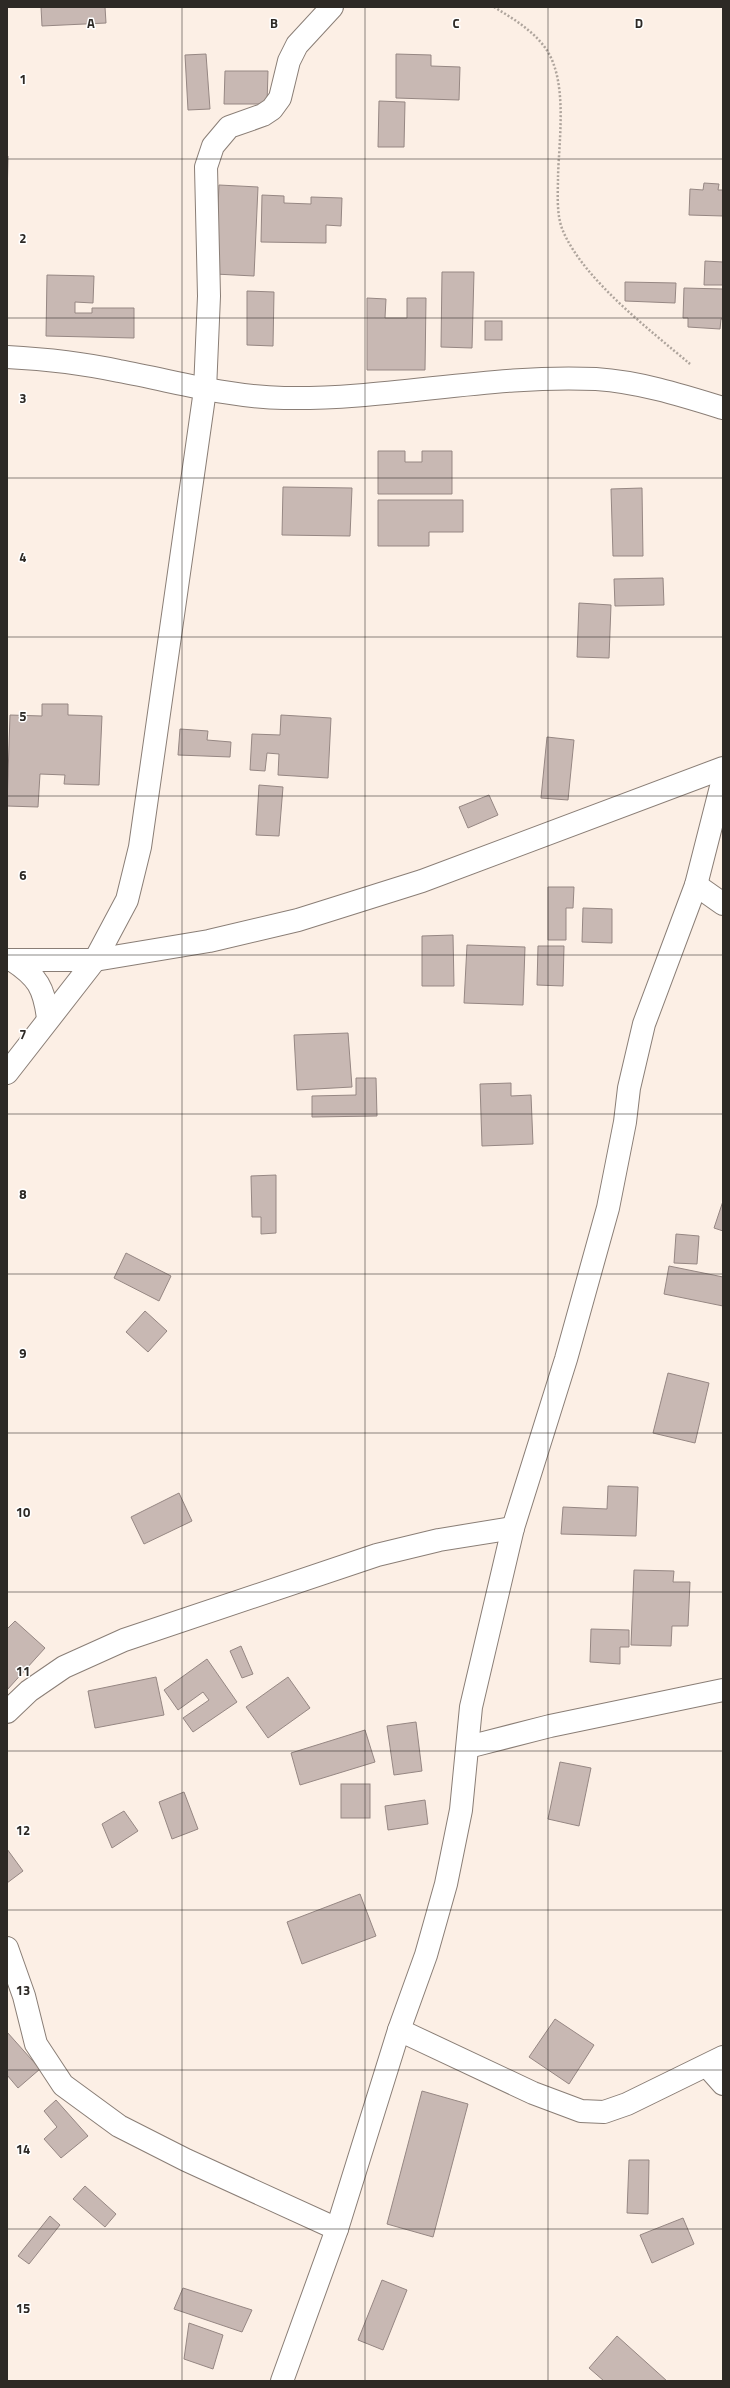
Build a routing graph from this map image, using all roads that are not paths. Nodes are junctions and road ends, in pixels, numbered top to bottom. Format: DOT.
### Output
graph roads {
  1 [pos="332,7"];
  2 [pos="7,357"];
  3 [pos="205,390"];
  4 [pos="723,408"];
  5 [pos="723,768"];
  6 [pos="723,779"];
  7 [pos="696,885"];
  8 [pos="723,904"];
  9 [pos="10,960"];
  10 [pos="95,960"];
  11 [pos="48,1018"];
  12 [pos="7,1073"];
  13 [pos="513,1528"];
  14 [pos="723,1690"];
  15 [pos="7,1712"];
  16 [pos="468,1747"];
  17 [pos="7,1948"];
  18 [pos="399,2030"];
  19 [pos="715,2062"];
  20 [pos="723,2084"];
  21 [pos="337,2229"];
  22 [pos="282,2381"];
  1 -- 3 [label="street"];
  2 -- 3 [label="street"];
  3 -- 4 [label="street"];
  3 -- 10 [label="street"];
  5 -- 10 [label="street"];
  6 -- 7 [label="street"];
  7 -- 8 [label="street"];
  7 -- 13 [label="street"];
  9 -- 10 [label="street"];
  9 -- 11 [label="street"];
  10 -- 11 [label="street"];
  11 -- 12 [label="street"];
  13 -- 15 [label="street"];
  13 -- 16 [label="street"];
  14 -- 16 [label="street"];
  16 -- 18 [label="street"];
  17 -- 21 [label="street"];
  18 -- 19 [label="street"];
  18 -- 21 [label="street"];
  19 -- 20 [label="street"];
  21 -- 22 [label="street"];
}
